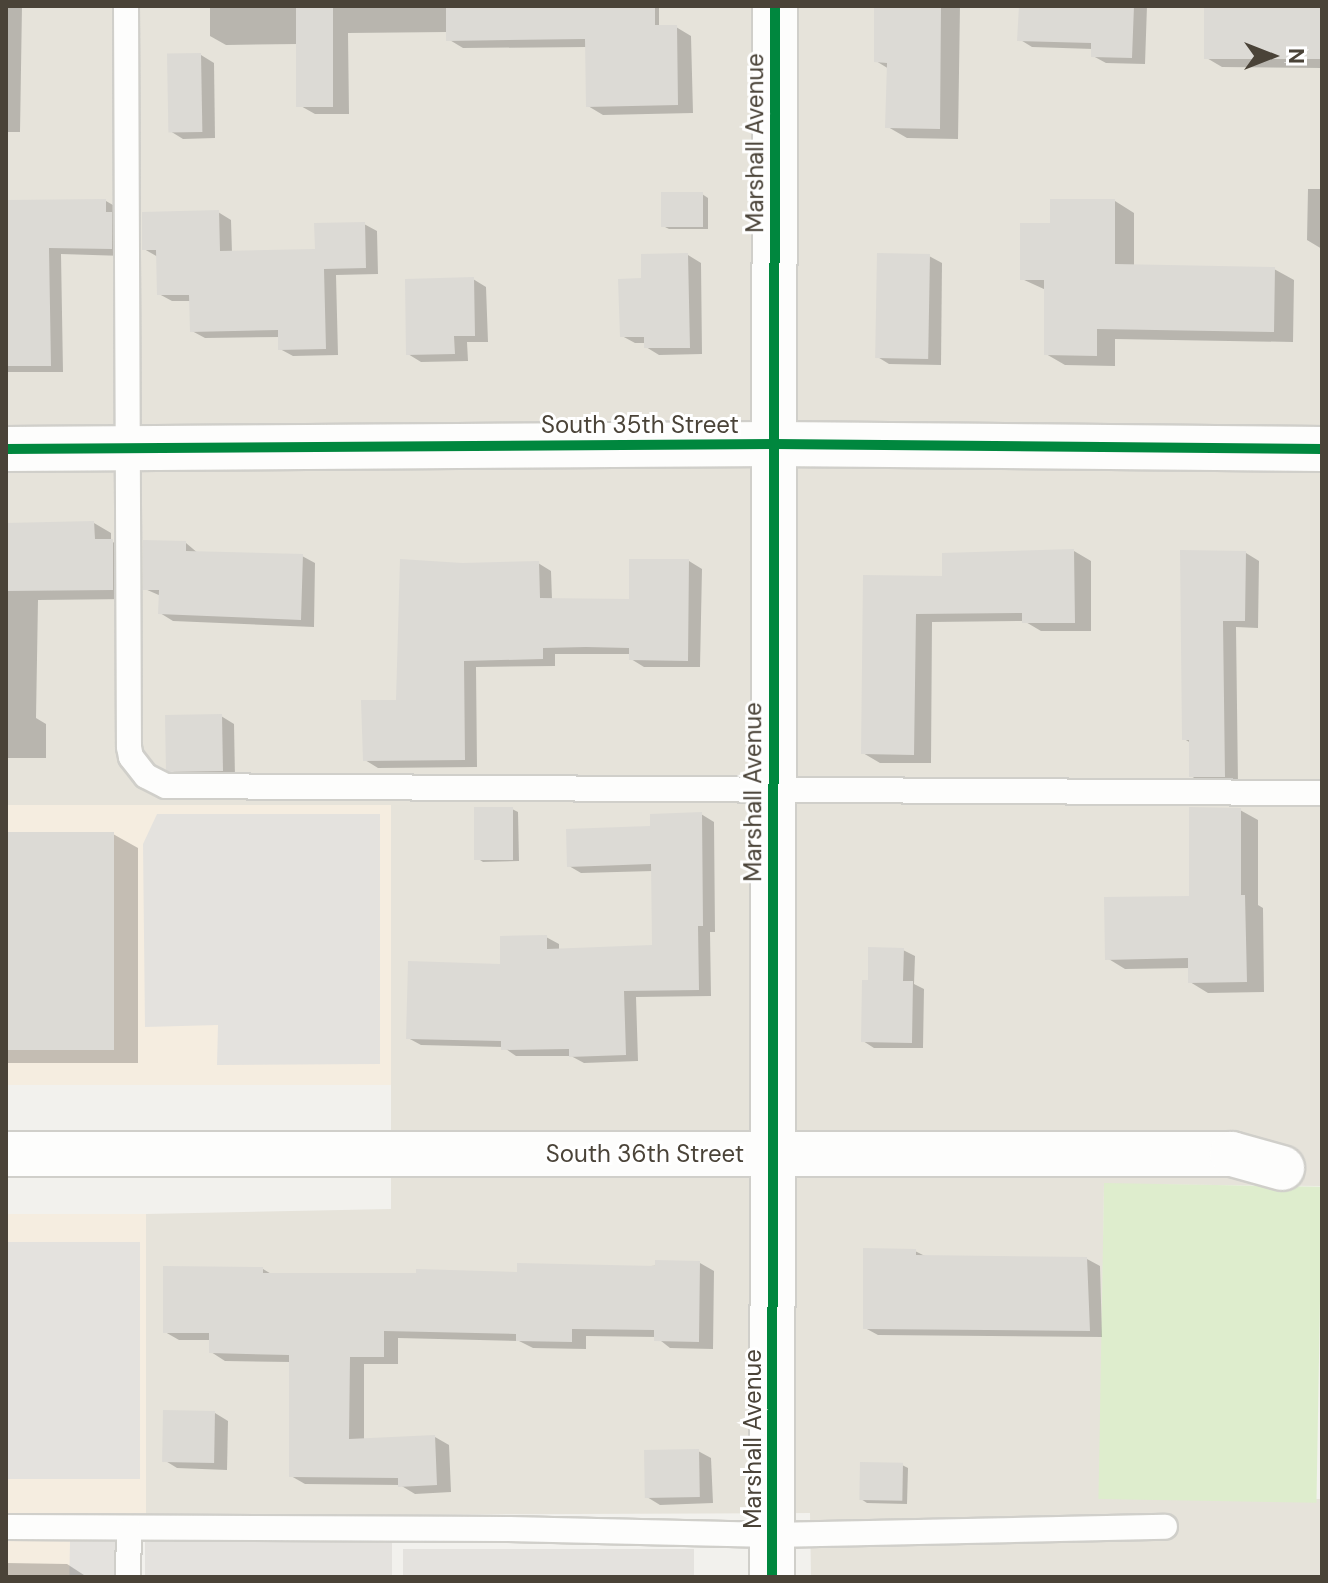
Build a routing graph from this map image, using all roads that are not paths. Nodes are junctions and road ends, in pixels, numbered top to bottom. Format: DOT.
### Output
graph roads {
  1 [pos="126,6"];
  2 [pos="775,6"];
  3 [pos="774,444"];
  4 [pos="126,448"];
  5 [pos="6,449"];
  6 [pos="1322,449"];
  7 [pos="773,787"];
  8 [pos="1322,793"];
  9 [pos="6,1154"];
  10 [pos="774,1154"];
  11 [pos="1282,1168"];
  12 [pos="6,1527"];
  13 [pos="1165,1527"];
  14 [pos="129,1529"];
  15 [pos="772,1556"];
  16 [pos="128,1577"];
  1 -- 4 [label="lane"];
  2 -- 3 [label="street, Marshall Avenue"];
  3 -- 4 [label="street, South 35th Street"];
  3 -- 6 [label="street, South 35th Street"];
  3 -- 7 [label="street, Marshall Avenue"];
  4 -- 5 [label="street, South 35th Street"];
  4 -- 7 [label="lane"];
  7 -- 8 [label="lane"];
  7 -- 10 [label="street, Marshall Avenue"];
  9 -- 10 [label="street, South 36th Street"];
  10 -- 11 [label="street, South 36th Street"];
  10 -- 15 [label="street, Marshall Avenue"];
  12 -- 14 [label="lane"];
  13 -- 15 [label="lane"];
  14 -- 15 [label="lane"];
  14 -- 16 [label="lane"];
}
